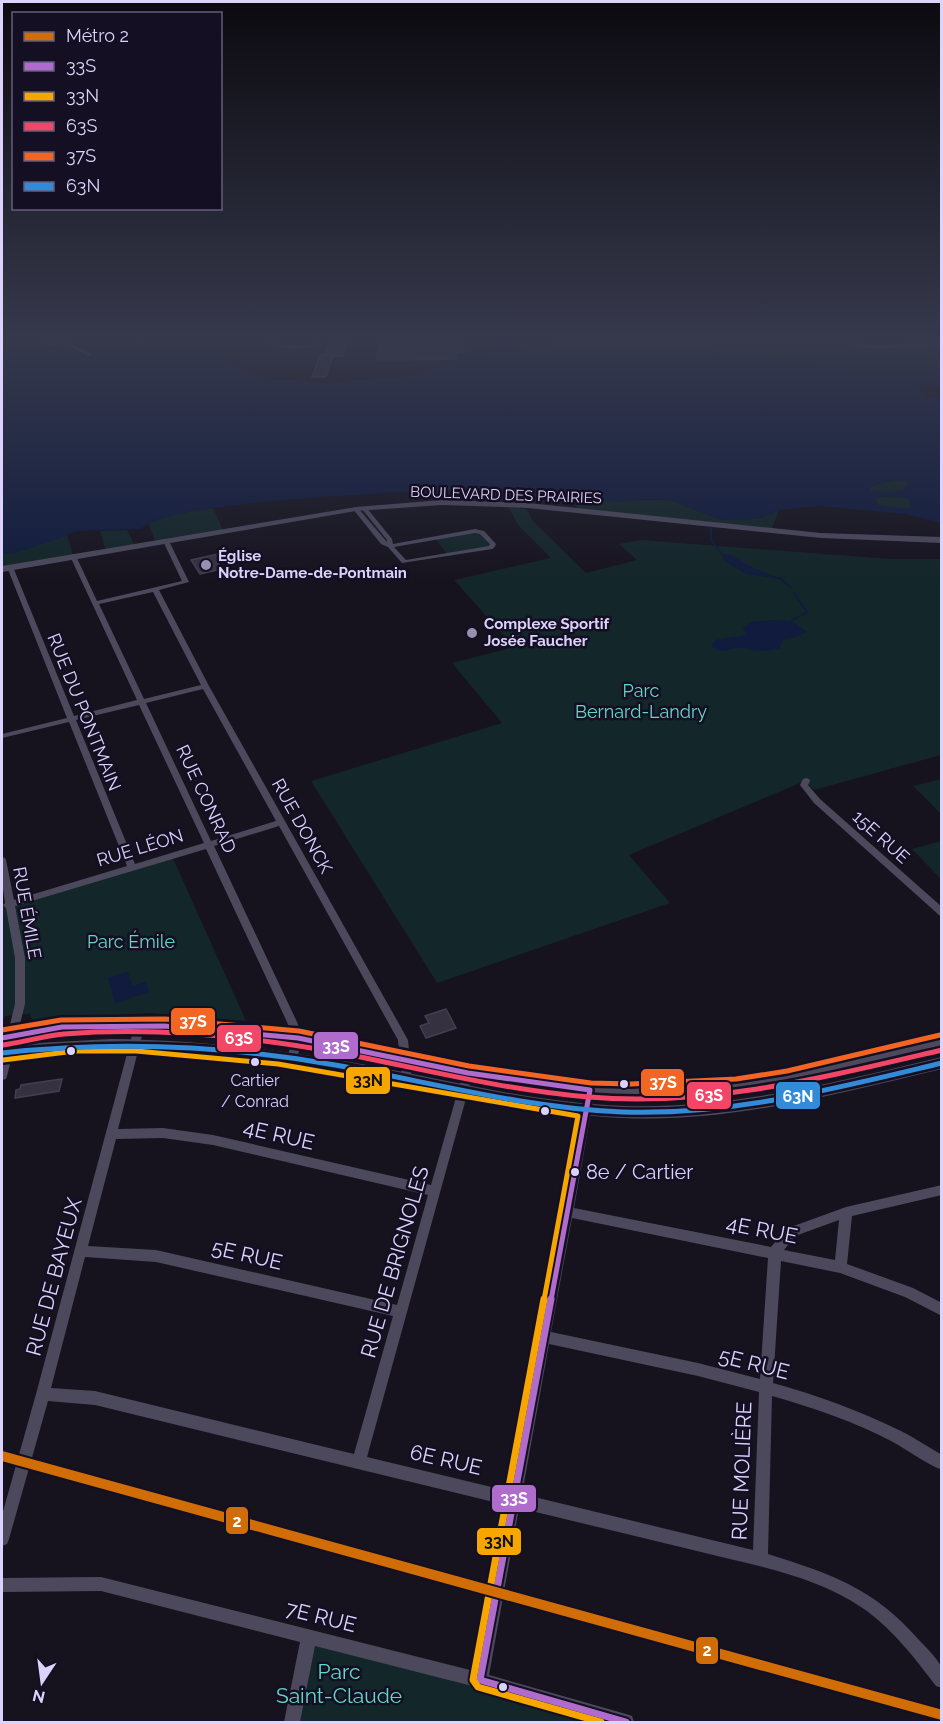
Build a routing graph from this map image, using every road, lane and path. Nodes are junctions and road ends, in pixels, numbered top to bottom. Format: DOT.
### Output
graph roads {
  1 [pos="360,508"];
  2 [pos="942,540"];
  3 [pos="166,542"];
  4 [pos="390,546"];
  5 [pos="74,556"];
  6 [pos="6,568"];
  7 [pos="156,591"];
  8 [pos="96,603"];
  9 [pos="205,686"];
  10 [pos="142,701"];
  11 [pos="71,721"];
  12 [pos="2,736"];
  13 [pos="806,781"];
  14 [pos="281,823"];
  15 [pos="209,845"];
  16 [pos="2,860"];
  17 [pos="132,868"];
  18 [pos="8,904"];
  19 [pos="942,913"];
  20 [pos="140,1024"];
  21 [pos="8,1037"];
  22 [pos="298,1038"];
  23 [pos="942,1042"];
  24 [pos="136,1043"];
  25 [pos="5,1052"];
  26 [pos="292,1058"];
  27 [pos="407,1061"];
  28 [pos="942,1063"];
  29 [pos="468,1072"];
  30 [pos="2,1076"];
  31 [pos="407,1080"];
  32 [pos="590,1090"];
  33 [pos="463,1091"];
  34 [pos="586,1110"];
  35 [pos="112,1134"];
  36 [pos="942,1190"];
  37 [pos="435,1191"];
  38 [pos="567,1212"];
  39 [pos="846,1212"];
  40 [pos="81,1251"];
  41 [pos="775,1252"];
  42 [pos="840,1267"];
  43 [pos="942,1310"];
  44 [pos="401,1312"];
  45 [pos="544,1337"];
  46 [pos="766,1388"];
  47 [pos="43,1394"];
  48 [pos="359,1461"];
  49 [pos="942,1463"];
  50 [pos="515,1498"];
  51 [pos="2,1539"];
  52 [pos="760,1559"];
  53 [pos="2,1585"];
  54 [pos="309,1636"];
  55 [pos="480,1680"];
  56 [pos="942,1680"];
  57 [pos="292,1722"];
  58 [pos="626,1722"];
  1 -- 2 [label="street, BOULEVARD DES PRAIRIES"];
  1 -- 3 [label="street, BOULEVARD DES PRAIRIES"];
  1 -- 4 [label="street"];
  3 -- 5 [label="street, BOULEVARD DES PRAIRIES"];
  3 -- 7 [label="street"];
  4 -- 4 [label="street"];
  5 -- 6 [label="street, BOULEVARD DES PRAIRIES"];
  5 -- 8 [label="street, RUE CONRAD"];
  6 -- 11 [label="street, RUE DU PONTMAIN"];
  7 -- 8 [label="street"];
  7 -- 9 [label="street, RUE DONCK"];
  8 -- 10 [label="street, RUE CONRAD"];
  9 -- 10 [label="street"];
  9 -- 14 [label="street, RUE DONCK"];
  10 -- 11 [label="street"];
  10 -- 15 [label="street, RUE CONRAD"];
  11 -- 12 [label="street"];
  11 -- 17 [label="street, RUE DU PONTMAIN"];
  13 -- 19 [label="street, 15E RUE"];
  14 -- 15 [label="street, RUE LÉON"];
  14 -- 27 [label="street, RUE DONCK"];
  15 -- 17 [label="street, RUE LÉON"];
  15 -- 22 [label="street, RUE CONRAD"];
  16 -- 18 [label="street, RUE ÉMILE"];
  17 -- 18 [label="street, RUE LÉON"];
  18 -- 21 [label="street, RUE ÉMILE"];
  20 -- 21 [label="street"];
  20 -- 22 [label="street"];
  20 -- 24 [label="street, RUE DE BAYEUX"];
  21 -- 25 [label="street, RUE ÉMILE"];
  22 -- 26 [label="street"];
  22 -- 27 [label="street"];
  23 -- 32 [label="street"];
  24 -- 25 [label="street"];
  24 -- 26 [label="street"];
  24 -- 35 [label="street, RUE DE BAYEUX"];
  25 -- 30 [label="street, RUE ÉMILE"];
  26 -- 31 [label="street"];
  27 -- 29 [label="street"];
  27 -- 31 [label="street, RUE DONCK"];
  28 -- 34 [label="street"];
  29 -- 32 [label="street"];
  29 -- 33 [label="street, RUE DE BRIGNOLES"];
  31 -- 33 [label="street"];
  32 -- 34 [label="street"];
  33 -- 34 [label="street"];
  33 -- 37 [label="street, RUE DE BRIGNOLES"];
  34 -- 38 [label="street"];
  35 -- 37 [label="street, 4E RUE"];
  35 -- 40 [label="street, RUE DE BAYEUX"];
  36 -- 39 [label="street"];
  37 -- 44 [label="street, RUE DE BRIGNOLES"];
  38 -- 41 [label="street, 4E RUE"];
  38 -- 45 [label="street"];
  39 -- 41 [label="street"];
  39 -- 42 [label="street"];
  40 -- 44 [label="street, 5E RUE"];
  40 -- 47 [label="street, RUE DE BAYEUX"];
  41 -- 42 [label="street, 4E RUE"];
  41 -- 46 [label="street, RUE MOLIÈRE"];
  42 -- 43 [label="street, 4E RUE"];
  44 -- 48 [label="street, RUE DE BRIGNOLES"];
  45 -- 46 [label="street, 5E RUE"];
  45 -- 50 [label="street"];
  46 -- 49 [label="street, 5E RUE"];
  46 -- 52 [label="street, RUE MOLIÈRE"];
  47 -- 48 [label="street, 6E RUE"];
  47 -- 51 [label="street, RUE DE BAYEUX"];
  48 -- 50 [label="street, 6E RUE"];
  50 -- 52 [label="street, 6E RUE"];
  50 -- 55 [label="street"];
  52 -- 56 [label="street, 6E RUE"];
  53 -- 54 [label="street, 7E RUE"];
  54 -- 55 [label="street, 7E RUE"];
  54 -- 57 [label="street"];
  55 -- 58 [label="street, 7E RUE"];
}
